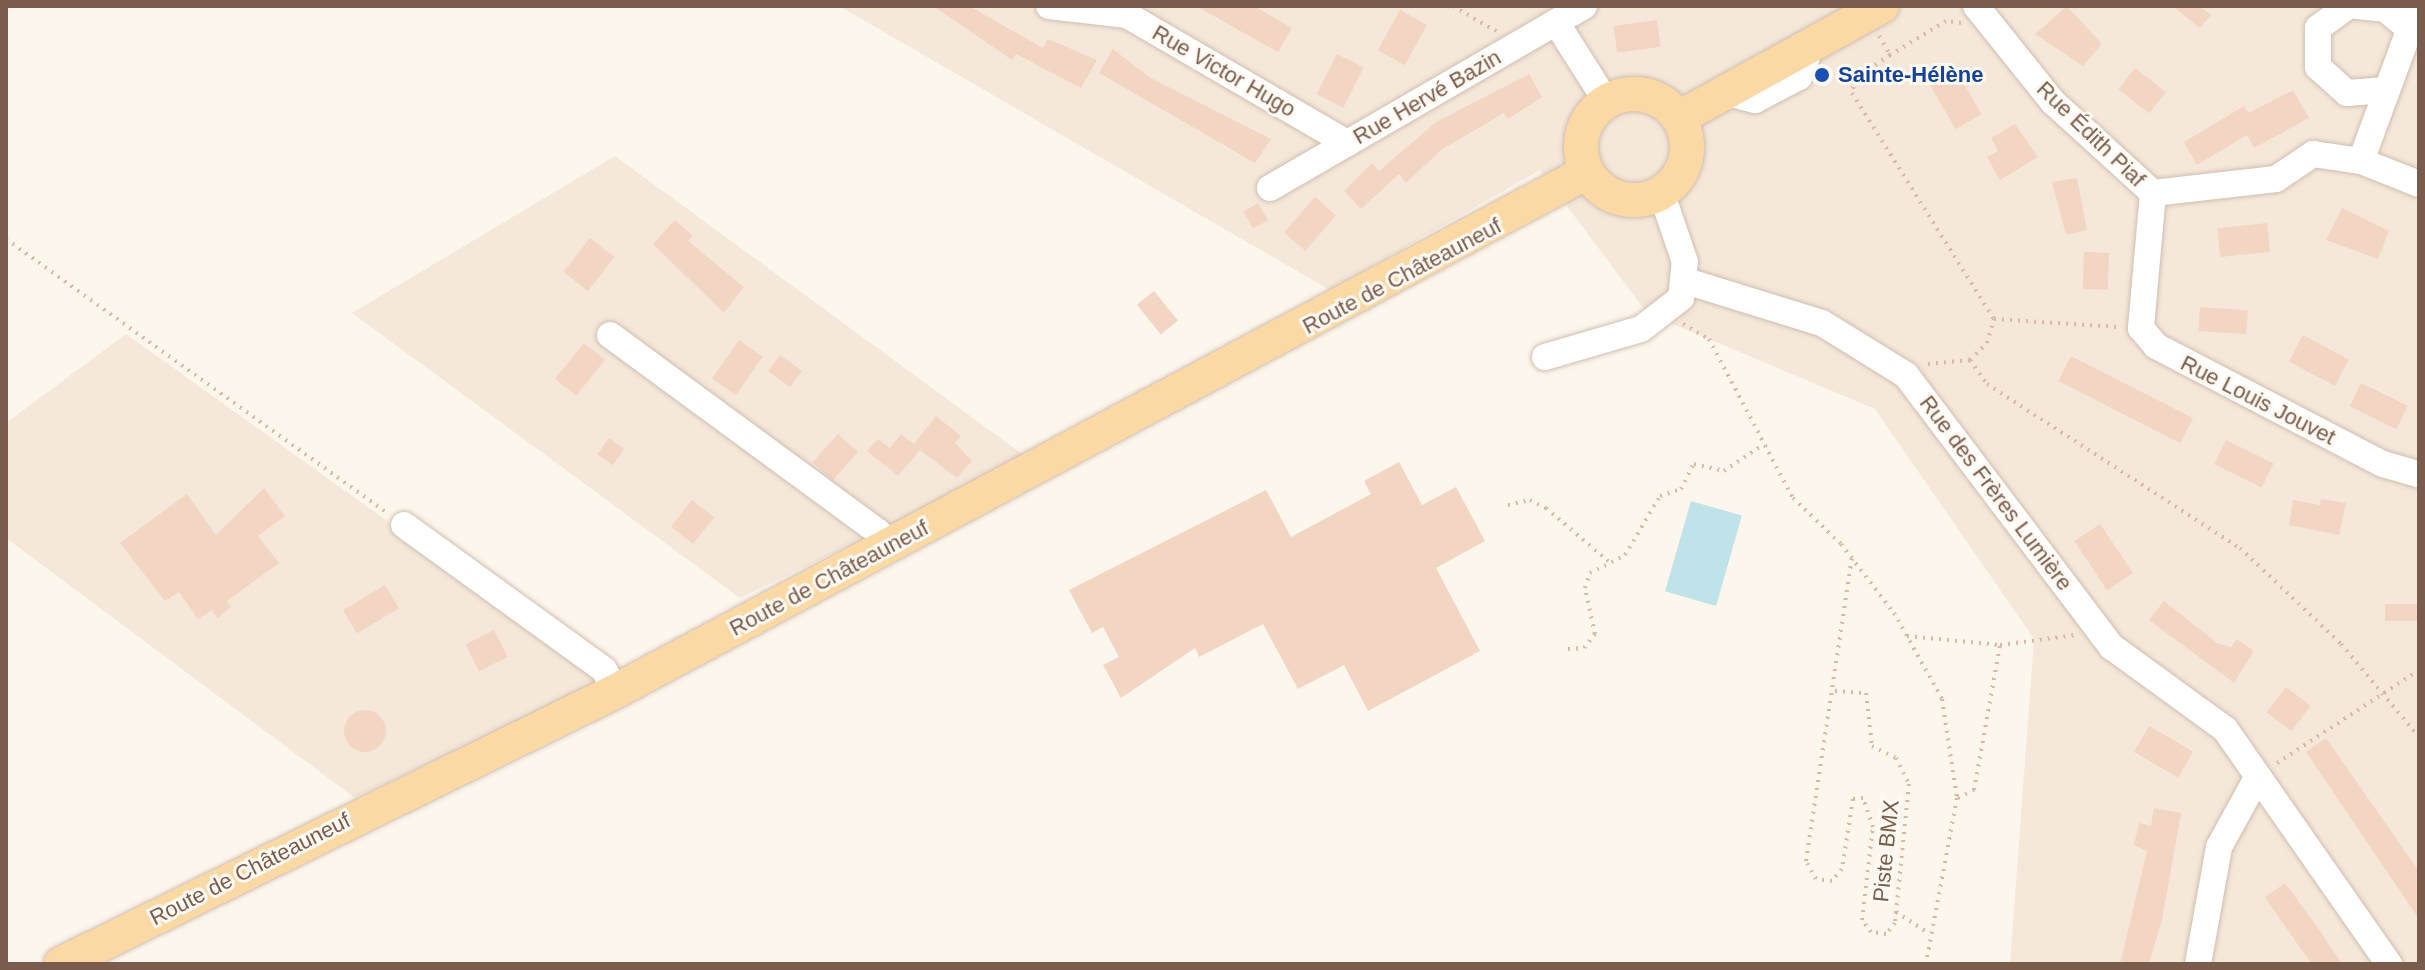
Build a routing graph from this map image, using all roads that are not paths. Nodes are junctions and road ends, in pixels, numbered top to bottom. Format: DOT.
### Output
graph roads {
  1 [pos="1049,6"];
  2 [pos="1584,6"];
  3 [pos="2348,6"];
  4 [pos="2357,6"];
  5 [pos="1875,12"];
  6 [pos="1982,16"];
  7 [pos="2414,17"];
  8 [pos="1556,22"];
  9 [pos="2387,90"];
  10 [pos="1606,101"];
  11 [pos="1679,118"];
  12 [pos="1347,143"];
  13 [pos="2361,161"];
  14 [pos="1587,172"];
  15 [pos="2419,184"];
  16 [pos="1270,188"];
  17 [pos="1661,192"];
  18 [pos="2153,193"];
  19 [pos="1686,281"];
  20 [pos="610,335"];
  21 [pos="1545,357"];
  22 [pos="2419,474"];
  23 [pos="404,525"];
  24 [pos="888,547"];
  25 [pos="616,691"];
  26 [pos="2258,776"];
  27 [pos="61,964"];
  28 [pos="2198,964"];
  29 [pos="2389,964"];
  1 -- 12 [label="street, Rue Victor Hugo"];
  2 -- 8 [label="street, Rue Hervé Bazin"];
  3 -- 9 [label="street"];
  4 -- 7 [label="street"];
  5 -- 11 [label="main road"];
  6 -- 18 [label="street, Rue Édith Piaf"];
  7 -- 9 [label="street"];
  8 -- 10 [label="street"];
  8 -- 12 [label="street, Rue Hervé Bazin"];
  9 -- 13 [label="street"];
  10 -- 11 [label="main road"];
  10 -- 14 [label="main road"];
  11 -- 17 [label="main road"];
  12 -- 16 [label="street, Rue Hervé Bazin"];
  13 -- 15 [label="street, Rue Édith Piaf"];
  13 -- 18 [label="street, Rue Édith Piaf"];
  14 -- 17 [label="main road"];
  14 -- 24 [label="main road, Route de Châteauneuf"];
  17 -- 19 [label="street"];
  18 -- 22 [label="street, Rue Louis Jouvet"];
  19 -- 21 [label="street"];
  19 -- 26 [label="street, Rue des Frères Lumière"];
  20 -- 24 [label="street"];
  23 -- 25 [label="street"];
  24 -- 25 [label="main road, Route de Châteauneuf"];
  25 -- 27 [label="main road, Route de Châteauneuf"];
  26 -- 28 [label="street"];
  26 -- 29 [label="street, Rue des Frères Lumière"];
}
